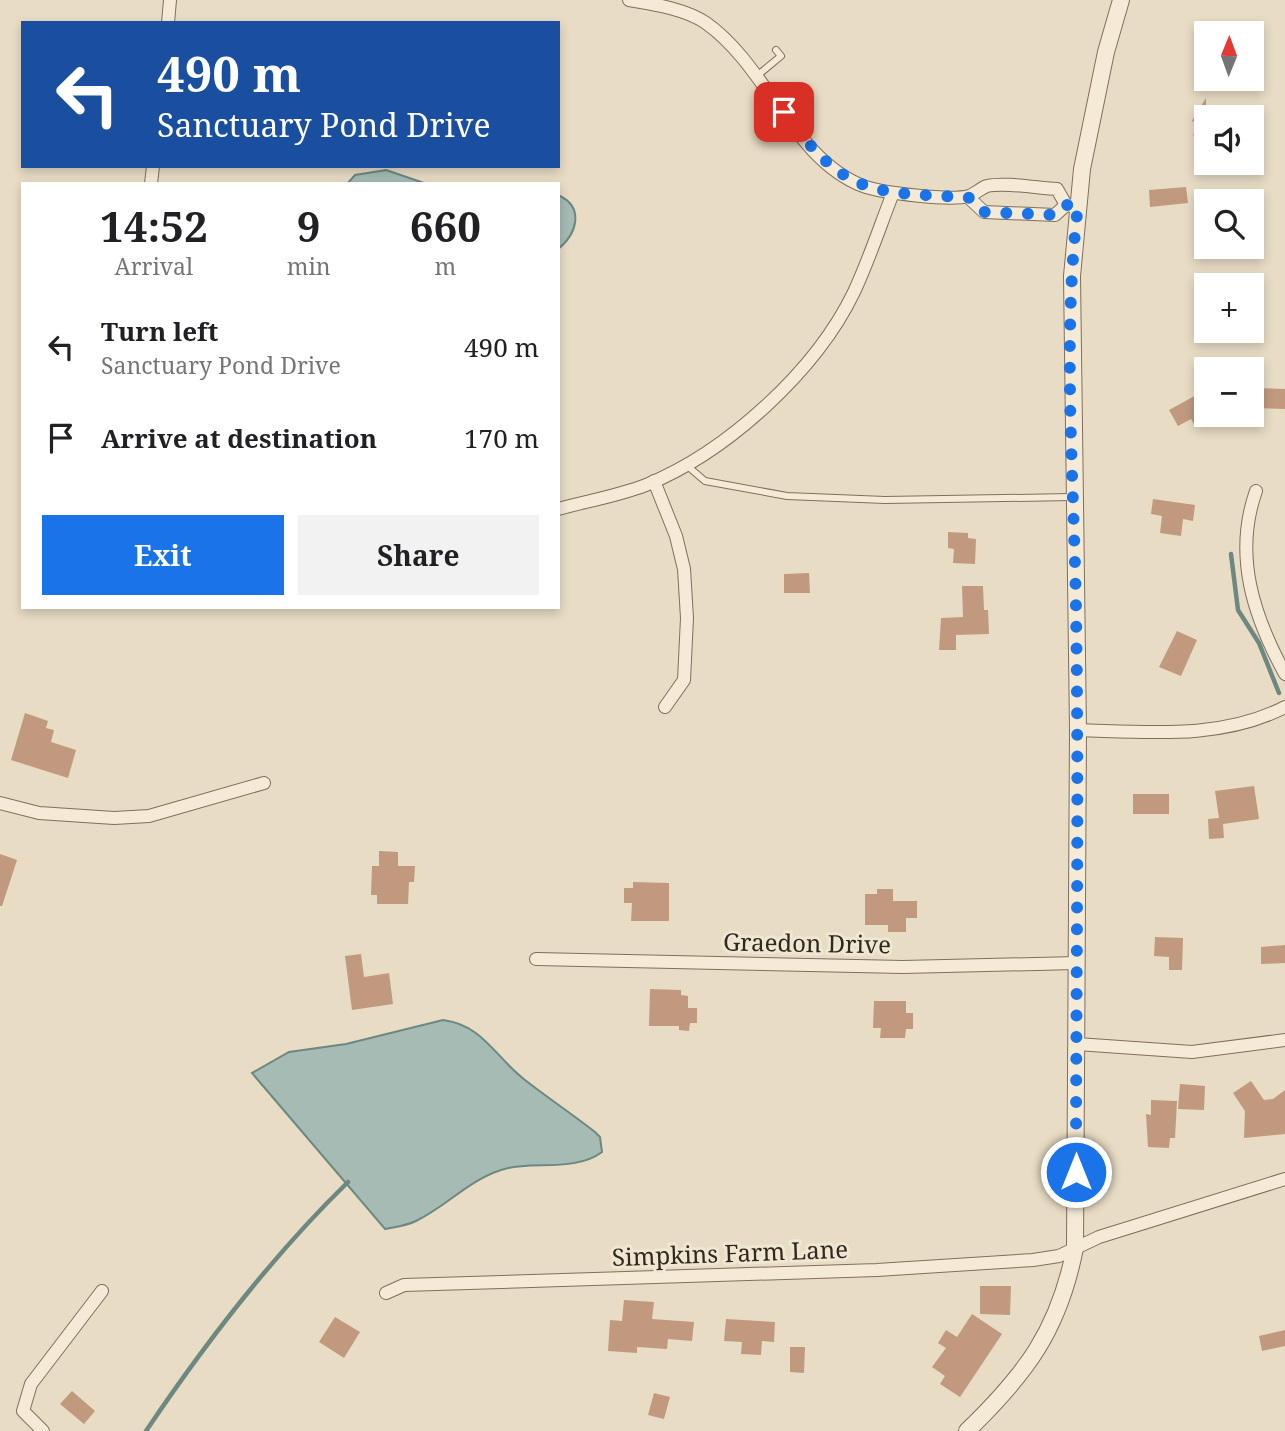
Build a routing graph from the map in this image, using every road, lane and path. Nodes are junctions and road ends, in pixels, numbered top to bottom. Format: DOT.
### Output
graph roads {
  1 [pos="170,0"];
  2 [pos="629,0"];
  3 [pos="1121,0"];
  4 [pos="168,21"];
  5 [pos="776,50"];
  6 [pos="758,75"];
  7 [pos="893,193"];
  8 [pos="968,197"];
  9 [pos="1072,206"];
  10 [pos="685,464"];
  11 [pos="654,481"];
  12 [pos="1256,491"];
  13 [pos="1074,497"];
  14 [pos="560,508"];
  15 [pos="1285,674"];
  16 [pos="665,707"];
  17 [pos="1285,707"];
  18 [pos="1078,730"];
  19 [pos="264,783"];
  20 [pos="0,803"];
  21 [pos="536,959"];
  22 [pos="1077,963"];
  23 [pos="1285,1040"];
  24 [pos="1077,1044"];
  25 [pos="1285,1179"];
  26 [pos="1075,1248"];
  27 [pos="102,1291"];
  28 [pos="386,1293"];
  29 [pos="43,1431"];
  30 [pos="967,1431"];
  1 -- 4 [label="street"];
  2 -- 6 [label="street"];
  3 -- 9 [label="street"];
  5 -- 6 [label="lane"];
  6 -- 7 [label="street"];
  7 -- 8 [label="street"];
  7 -- 10 [label="street"];
  8 -- 9 [label="street"];
  8 -- 9 [label="street"];
  9 -- 13 [label="street"];
  10 -- 11 [label="street"];
  10 -- 13 [label="lane"];
  11 -- 14 [label="street"];
  11 -- 16 [label="street"];
  12 -- 15 [label="street"];
  13 -- 18 [label="street"];
  17 -- 18 [label="street"];
  18 -- 22 [label="street"];
  19 -- 20 [label="street"];
  21 -- 22 [label="street, Graedon Drive"];
  22 -- 24 [label="street"];
  23 -- 24 [label="street"];
  24 -- 26 [label="street"];
  25 -- 26 [label="street, Simpkins Farm Lane"];
  26 -- 28 [label="street, Simpkins Farm Lane"];
  26 -- 30 [label="street"];
  27 -- 29 [label="street"];
}
